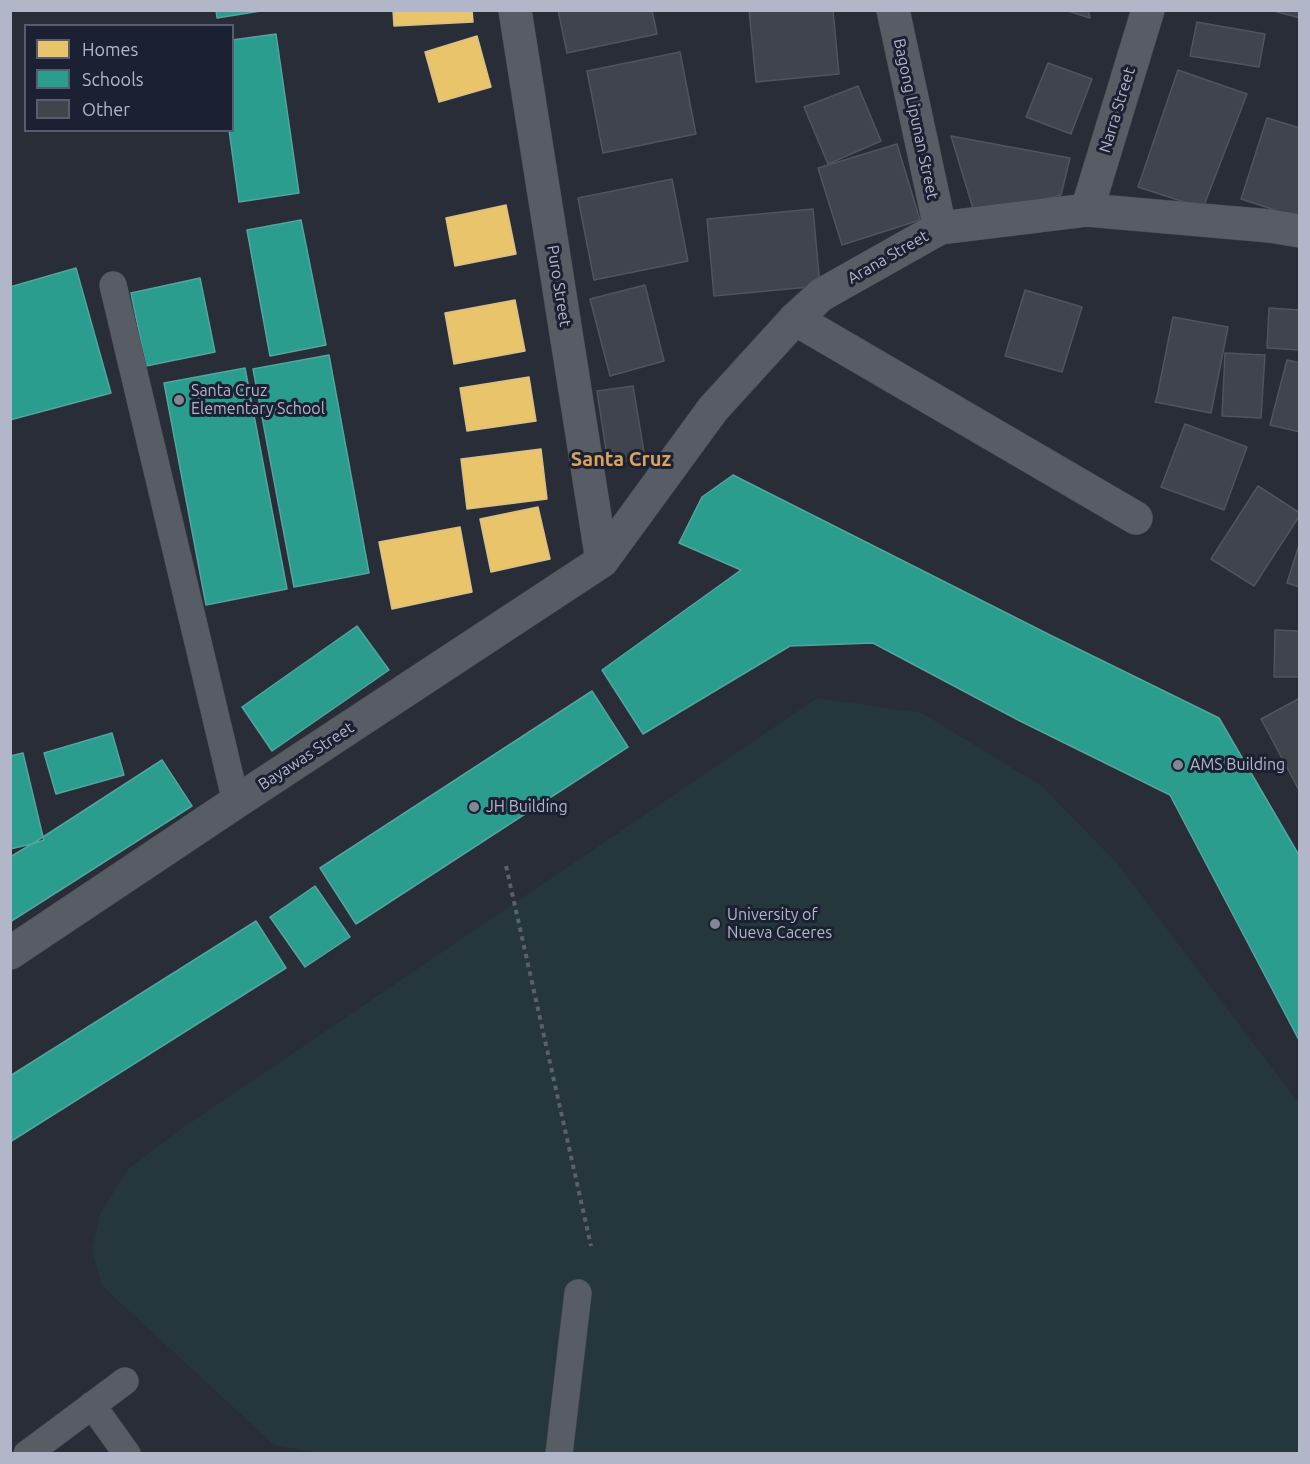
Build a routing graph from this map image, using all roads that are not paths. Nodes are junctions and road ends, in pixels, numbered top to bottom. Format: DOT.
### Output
graph roads {
  1 [pos="515,10"];
  2 [pos="892,10"];
  3 [pos="1148,10"];
  4 [pos="1087,210"];
  5 [pos="940,228"];
  6 [pos="1299,231"];
  7 [pos="113,285"];
  8 [pos="795,319"];
  9 [pos="1136,518"];
  10 [pos="602,561"];
  11 [pos="236,802"];
  12 [pos="10,953"];
  13 [pos="578,1293"];
  14 [pos="125,1381"];
  15 [pos="92,1405"];
  16 [pos="27,1454"];
  17 [pos="127,1454"];
  18 [pos="559,1454"];
  1 -- 10 [label="street, Puro Street"];
  2 -- 5 [label="street, Bagong Lipunan Street"];
  3 -- 4 [label="street, Narra Street"];
  4 -- 5 [label="street, Arana Street"];
  4 -- 6 [label="street, Arana Street"];
  5 -- 8 [label="street, Arana Street"];
  7 -- 11 [label="lane"];
  8 -- 9 [label="street"];
  8 -- 10 [label="street, Arana Street"];
  10 -- 11 [label="street, Bayawas Street"];
  11 -- 12 [label="street, Bayawas Street"];
  13 -- 18 [label="lane"];
  14 -- 15 [label="lane"];
  15 -- 16 [label="lane"];
  15 -- 17 [label="lane"];
}
